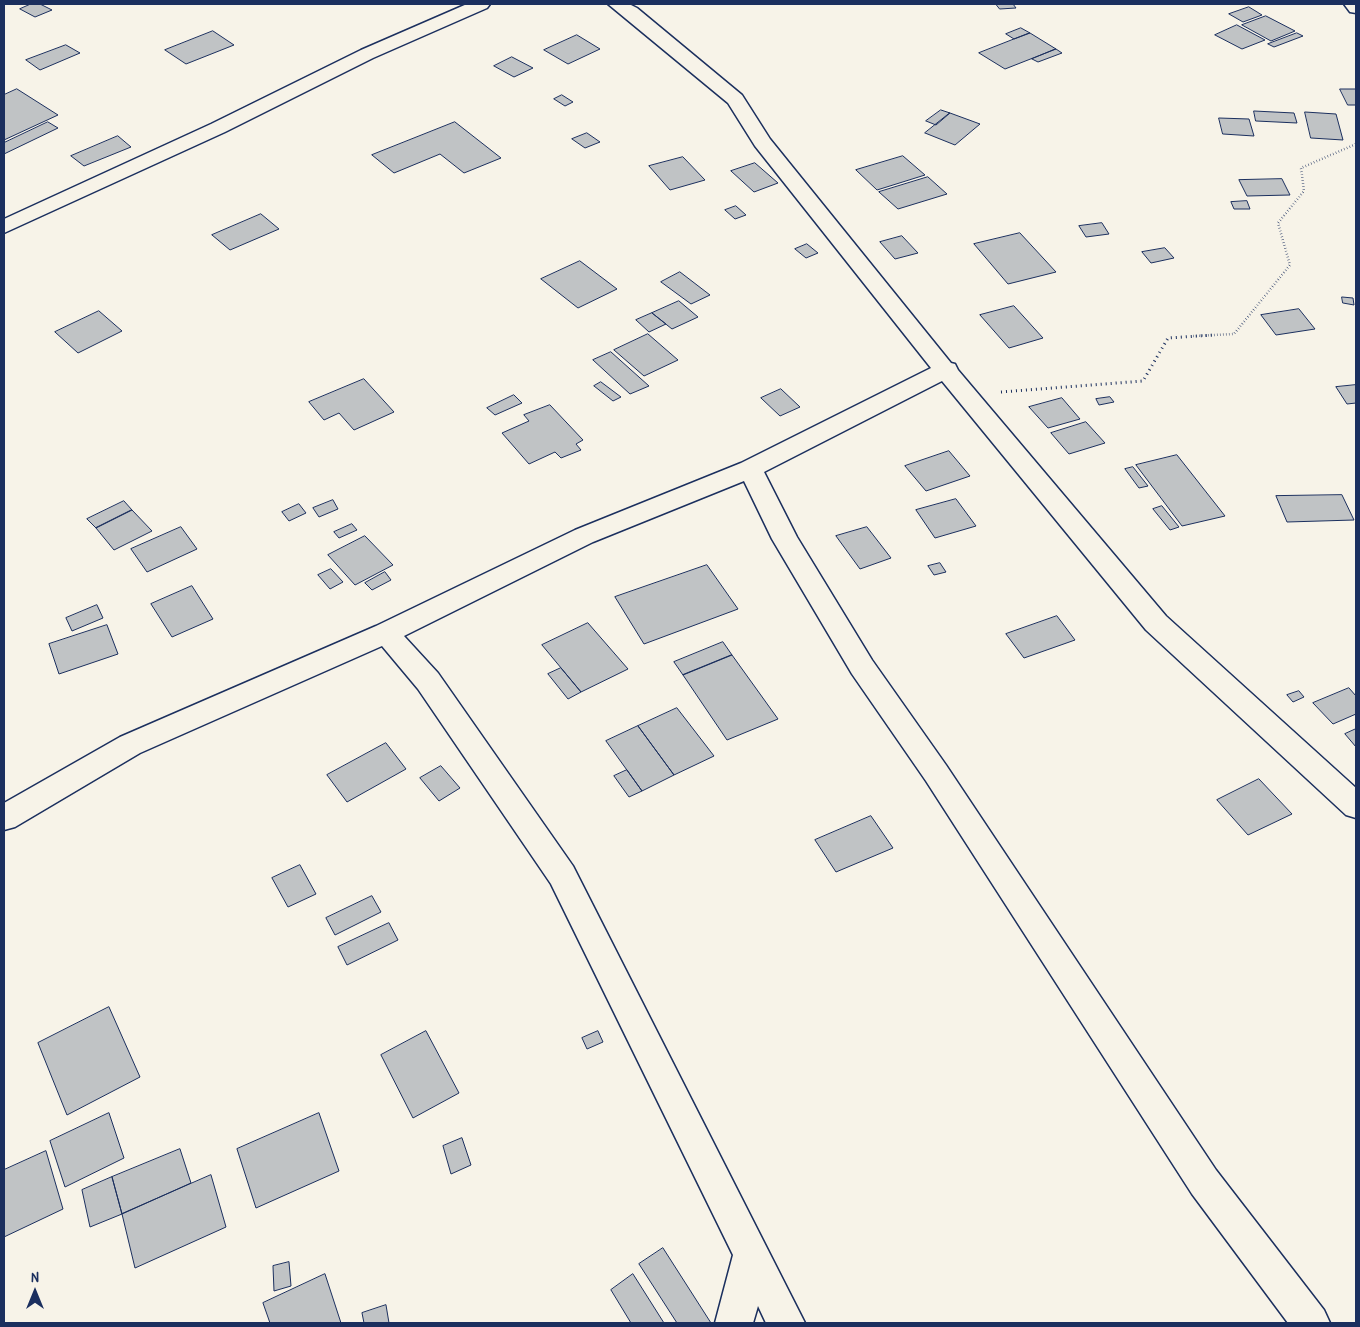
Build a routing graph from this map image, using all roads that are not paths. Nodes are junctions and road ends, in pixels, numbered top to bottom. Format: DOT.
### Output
graph roads {
  1 [pos="481,4"];
  2 [pos="618,4"];
  3 [pos="1353,4"];
  4 [pos="1356,8"];
  5 [pos="4,226"];
  6 [pos="947,369"];
  7 [pos="750,469"];
  8 [pos="386,633"];
  9 [pos="1356,806"];
  10 [pos="4,818"];
  11 [pos="751,1255"];
  12 [pos="734,1323"];
  13 [pos="786,1323"];
  14 [pos="1311,1323"];
  1 -- 5 [label="street"];
  2 -- 6 [label="street"];
  3 -- 4 [label="street"];
  6 -- 7 [label="street"];
  6 -- 9 [label="street"];
  7 -- 8 [label="street"];
  7 -- 14 [label="street"];
  8 -- 10 [label="street"];
  8 -- 11 [label="street"];
  11 -- 12 [label="street"];
  11 -- 13 [label="street"];
}
